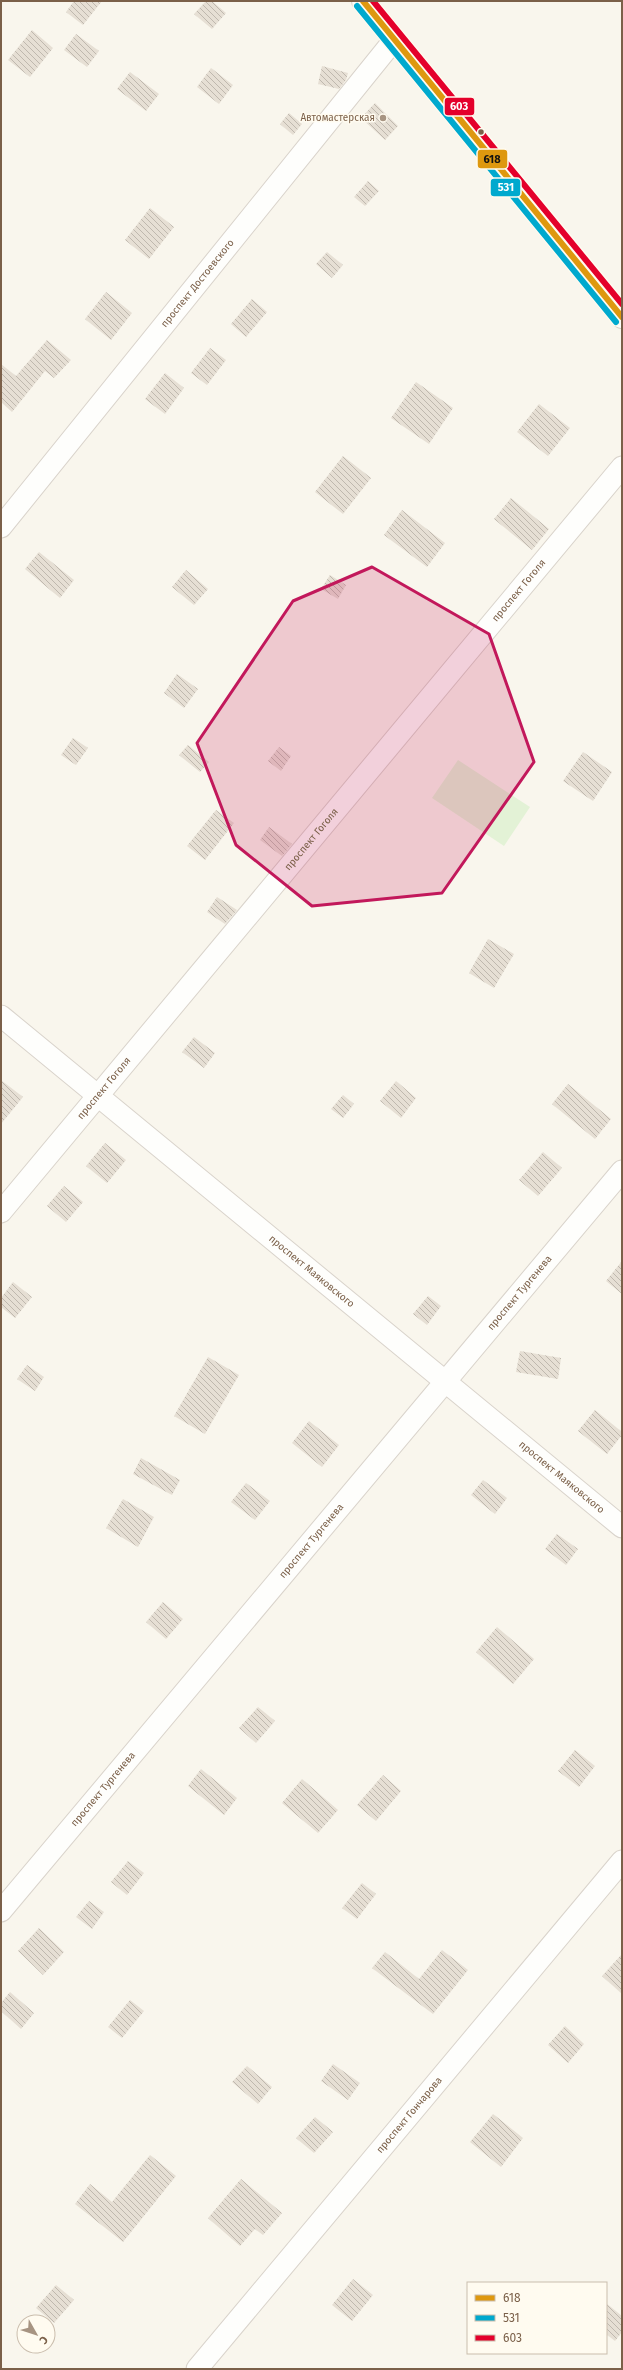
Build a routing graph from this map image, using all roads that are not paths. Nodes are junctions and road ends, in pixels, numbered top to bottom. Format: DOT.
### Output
graph roads {
  1 [pos="363,1"];
  2 [pos="394,40"];
  3 [pos="622,317"];
  4 [pos="622,467"];
  5 [pos="1,527"];
  6 [pos="1,1016"];
  7 [pos="98,1095"];
  8 [pos="622,1171"];
  9 [pos="1,1212"];
  10 [pos="445,1383"];
  11 [pos="622,1527"];
  12 [pos="622,1861"];
  13 [pos="1,1911"];
  14 [pos="197,2369"];
  1 -- 2 [label="main road"];
  2 -- 3 [label="main road"];
  2 -- 5 [label="street, проспект Достоевского"];
  4 -- 7 [label="street, проспект Гоголя"];
  6 -- 7 [label="street, проспект Маяковского"];
  7 -- 9 [label="street, проспект Гоголя"];
  7 -- 10 [label="street, проспект Маяковского"];
  8 -- 10 [label="street, проспект Тургенева"];
  10 -- 11 [label="street, проспект Маяковского"];
  10 -- 13 [label="street, проспект Тургенева"];
  12 -- 14 [label="street, проспект Гончарова"];
}
